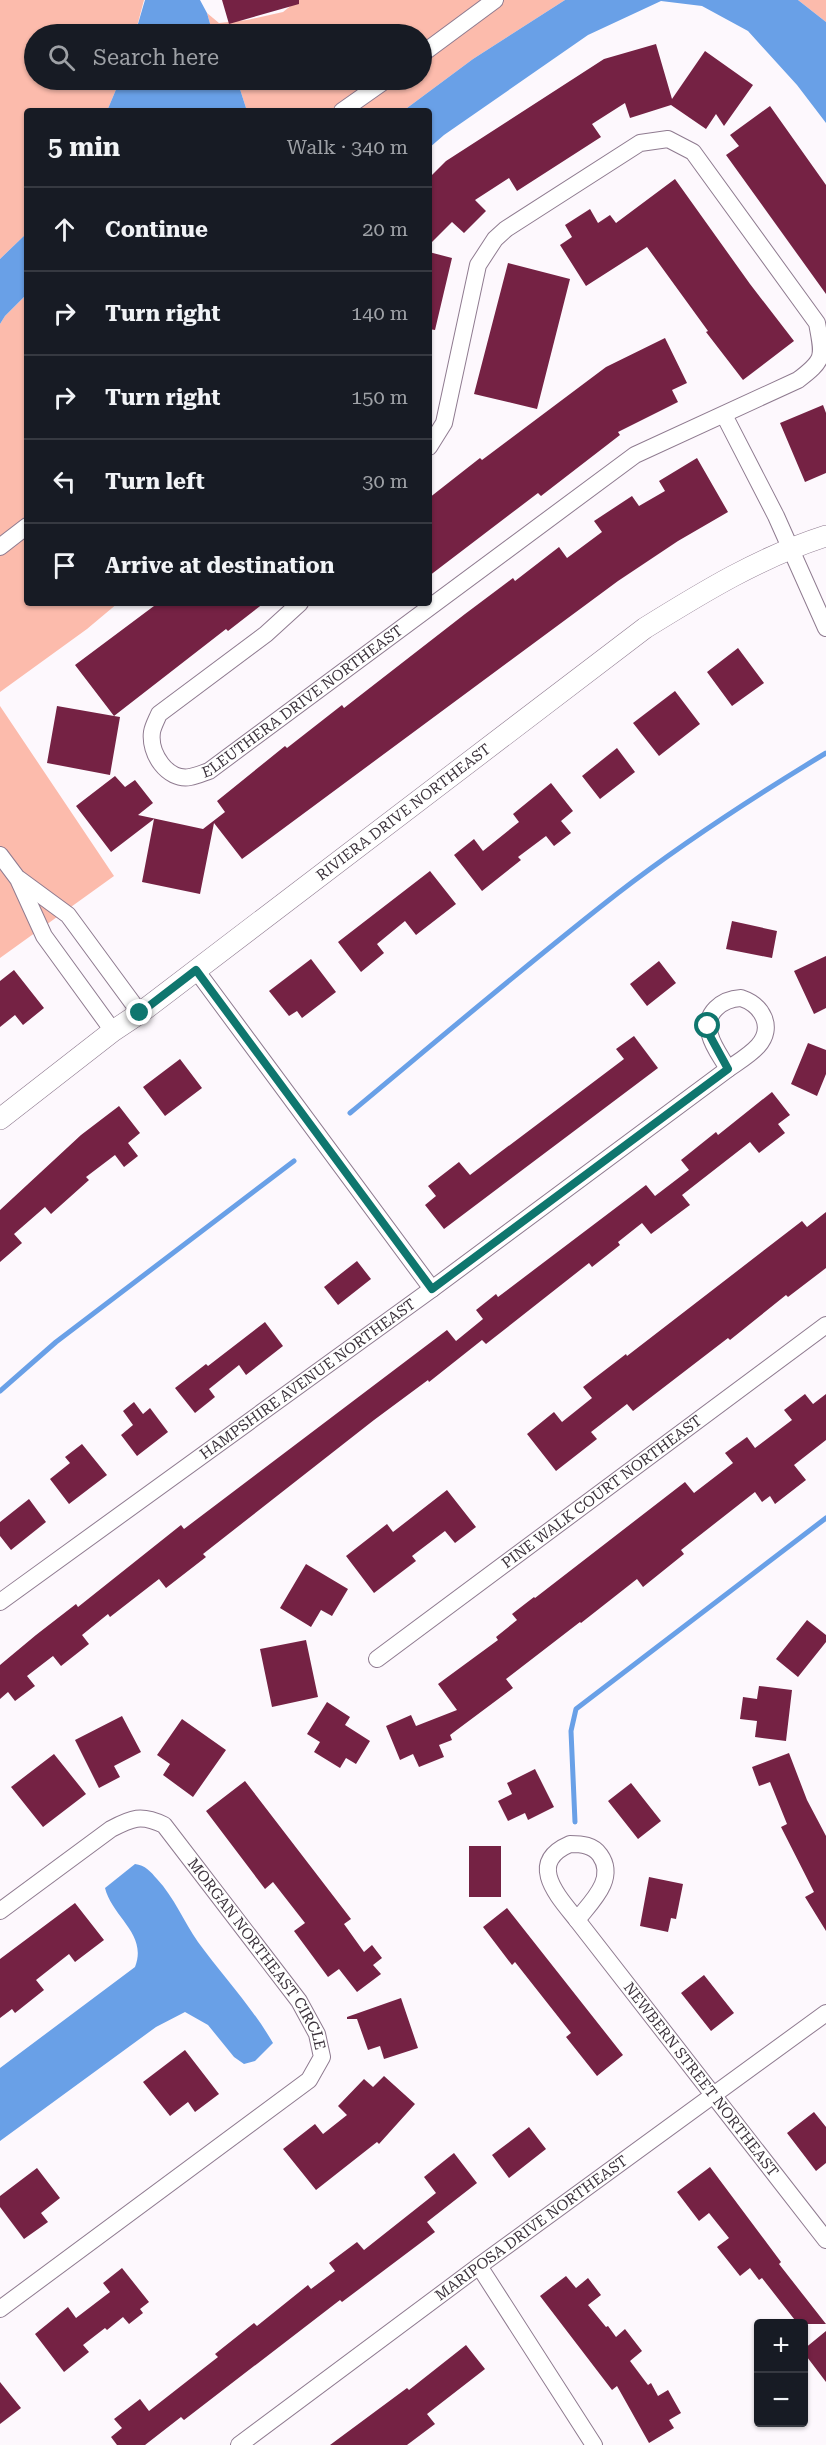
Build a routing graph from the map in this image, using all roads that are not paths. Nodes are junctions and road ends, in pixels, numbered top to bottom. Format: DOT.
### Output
graph roads {
  1 [pos="495,0"];
  2 [pos="432,47"];
  3 [pos="372,90"];
  4 [pos="346,108"];
  5 [pos="724,415"];
  6 [pos="432,442"];
  7 [pos="24,528"];
  8 [pos="826,536"];
  9 [pos="0,547"];
  10 [pos="788,548"];
  11 [pos="432,605"];
  12 [pos="297,606"];
  13 [pos="430,606"];
  14 [pos="826,628"];
  15 [pos="0,855"];
  16 [pos="18,879"];
  17 [pos="196,970"];
  18 [pos="140,1013"];
  19 [pos="113,1031"];
  20 [pos="728,1069"];
  21 [pos="0,1119"];
  22 [pos="432,1289"];
  23 [pos="826,1325"];
  24 [pos="0,1602"];
  25 [pos="377,1659"];
  26 [pos="0,1911"];
  27 [pos="577,1920"];
  28 [pos="826,2013"];
  29 [pos="714,2096"];
  30 [pos="826,2240"];
  31 [pos="479,2266"];
  32 [pos="0,2309"];
  33 [pos="239,2445"];
  34 [pos="594,2445"];
  1 -- 2 [label="street"];
  3 -- 4 [label="street"];
  5 -- 6 [label="street, ELEUTHERA DRIVE NORTHEAST"];
  5 -- 10 [label="street"];
  5 -- 11 [label="street, ELEUTHERA DRIVE NORTHEAST"];
  7 -- 9 [label="street"];
  8 -- 10 [label="street, RIVIERA DRIVE NORTHEAST"];
  10 -- 14 [label="street"];
  10 -- 17 [label="street, RIVIERA DRIVE NORTHEAST"];
  12 -- 13 [label="street, ELEUTHERA DRIVE NORTHEAST"];
  15 -- 16 [label="street"];
  16 -- 18 [label="street"];
  16 -- 19 [label="street"];
  17 -- 18 [label="street, RIVIERA DRIVE NORTHEAST"];
  17 -- 22 [label="street"];
  18 -- 19 [label="street, RIVIERA DRIVE NORTHEAST"];
  19 -- 21 [label="street, RIVIERA DRIVE NORTHEAST"];
  20 -- 22 [label="street, HAMPSHIRE AVENUE NORTHEAST"];
  22 -- 24 [label="street, HAMPSHIRE AVENUE NORTHEAST"];
  23 -- 25 [label="street, PINE WALK COURT NORTHEAST"];
  26 -- 32 [label="street, MORGAN NORTHEAST CIRCLE"];
  27 -- 29 [label="street, NEWBERN STREET NORTHEAST"];
  28 -- 29 [label="street, MARIPOSA DRIVE NORTHEAST"];
  29 -- 30 [label="street, NEWBERN STREET NORTHEAST"];
  29 -- 31 [label="street, MARIPOSA DRIVE NORTHEAST"];
  31 -- 33 [label="street, MARIPOSA DRIVE NORTHEAST"];
  31 -- 34 [label="street"];
}
